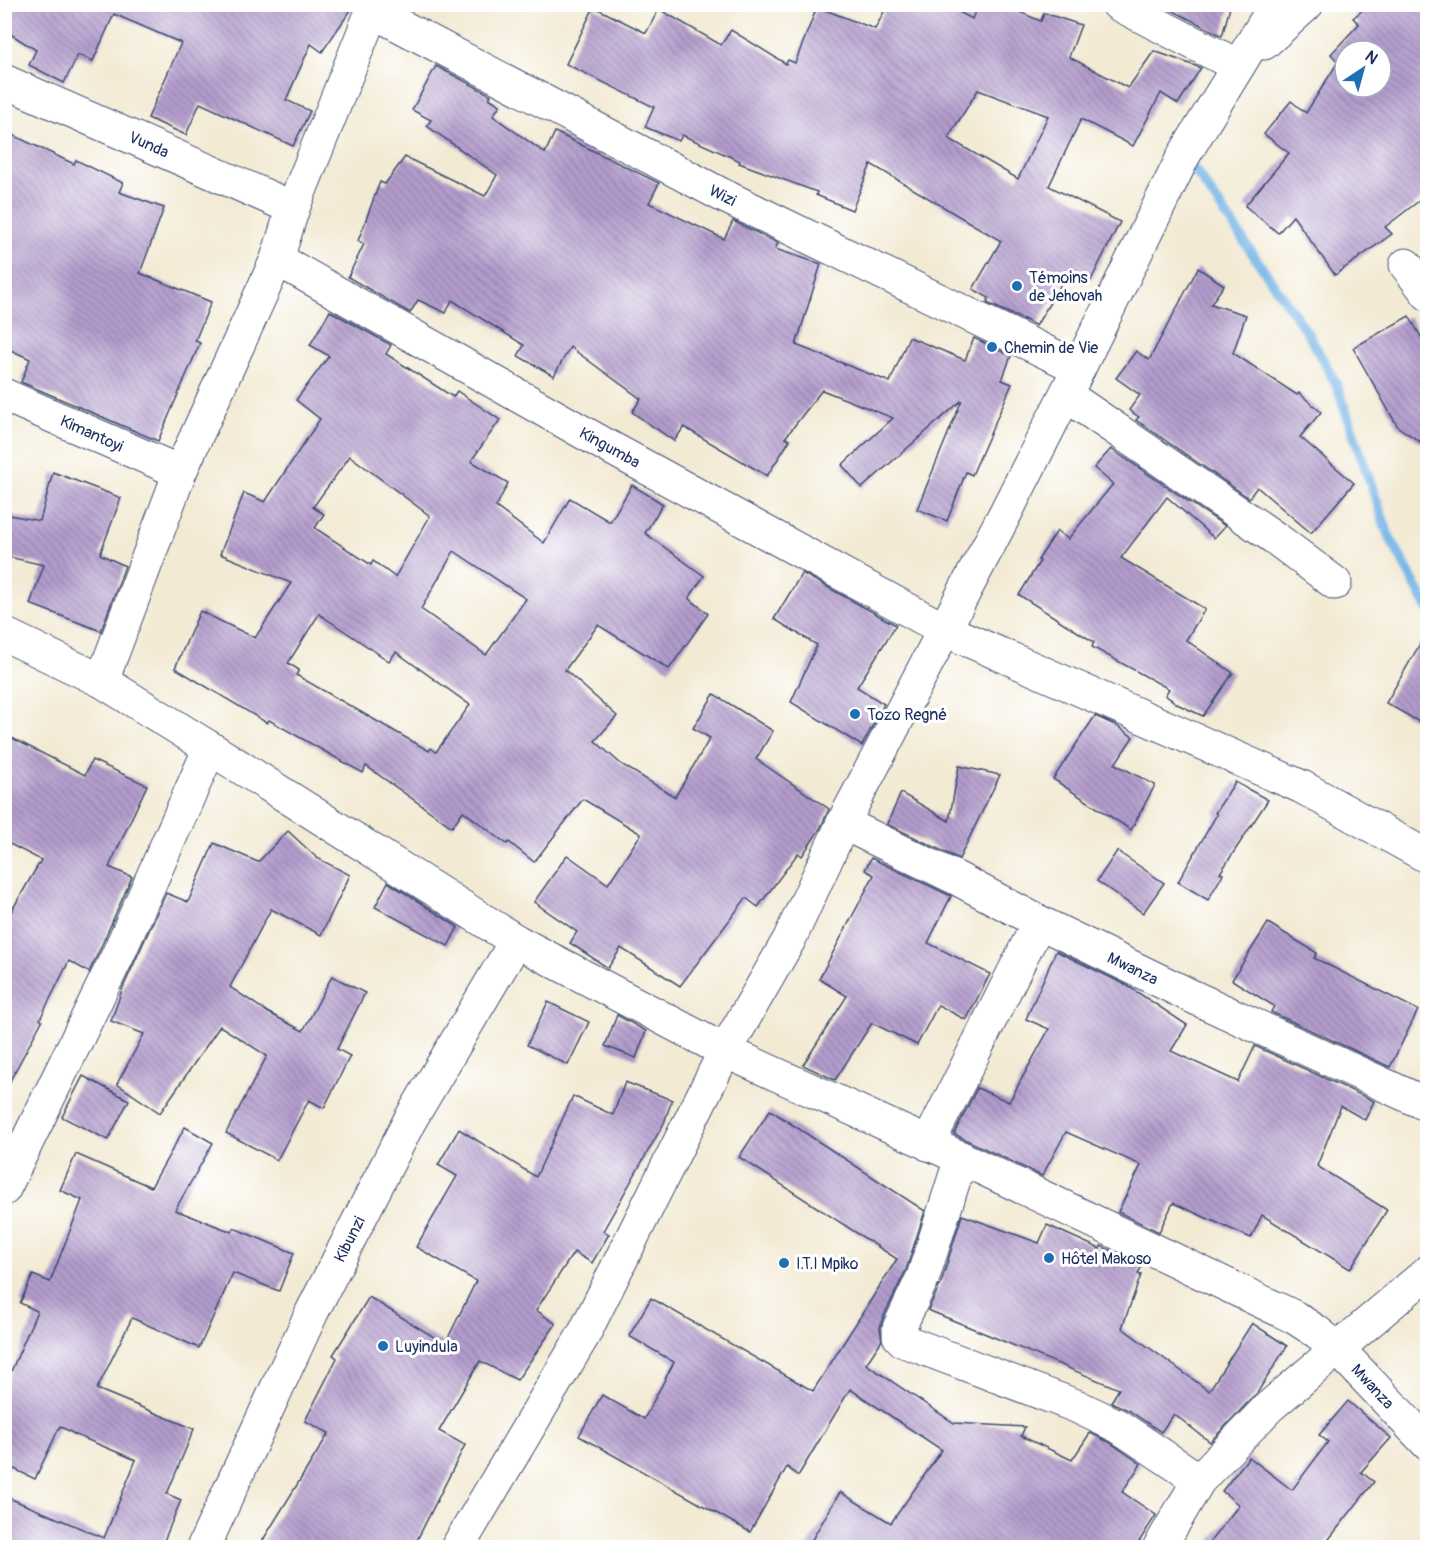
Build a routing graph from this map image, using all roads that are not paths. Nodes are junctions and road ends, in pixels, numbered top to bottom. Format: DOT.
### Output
graph roads {
  1 [pos="1118,4"];
  2 [pos="1276,4"];
  3 [pos="1307,4"];
  4 [pos="373,8"];
  5 [pos="1238,66"];
  6 [pos="4,81"];
  7 [pos="293,207"];
  8 [pos="277,259"];
  9 [pos="1406,265"];
  10 [pos="1428,294"];
  11 [pos="1072,382"];
  12 [pos="4,395"];
  13 [pos="180,472"];
  14 [pos="1335,583"];
  15 [pos="945,630"];
  16 [pos="4,634"];
  17 [pos="102,681"];
  18 [pos="210,748"];
  19 [pos="843,823"];
  20 [pos="1428,857"];
  21 [pos="1039,922"];
  22 [pos="516,941"];
  23 [pos="725,1052"];
  24 [pos="1428,1105"];
  25 [pos="928,1144"];
  26 [pos="961,1158"];
  27 [pos="4,1189"];
  28 [pos="1428,1272"];
  29 [pos="1338,1349"];
  30 [pos="1428,1444"];
  31 [pos="1198,1480"];
  32 [pos="203,1548"];
  33 [pos="457,1548"];
  34 [pos="1158,1548"];
  1 -- 5 [label="street"];
  2 -- 5 [label="street"];
  3 -- 5 [label="street"];
  4 -- 7 [label="street"];
  4 -- 11 [label="street, Wizi"];
  5 -- 11 [label="street"];
  6 -- 7 [label="street, Vunda"];
  7 -- 8 [label="street"];
  8 -- 13 [label="street"];
  8 -- 15 [label="street, Kingumba"];
  9 -- 10 [label="street"];
  11 -- 14 [label="street, Wizi"];
  11 -- 15 [label="street"];
  12 -- 13 [label="street, Kimantoyi"];
  13 -- 17 [label="street"];
  15 -- 19 [label="street"];
  15 -- 20 [label="street"];
  16 -- 17 [label="street, Mwanza"];
  17 -- 18 [label="street, Mwanza"];
  18 -- 22 [label="street, Mwanza"];
  18 -- 27 [label="street"];
  19 -- 21 [label="street, Mwanza"];
  19 -- 23 [label="street"];
  21 -- 24 [label="street, Mwanza"];
  21 -- 25 [label="street"];
  22 -- 23 [label="street, Mwanza"];
  22 -- 32 [label="street, Kibunzi"];
  23 -- 25 [label="street, Mwanza"];
  23 -- 33 [label="street"];
  25 -- 26 [label="street, Mwanza"];
  26 -- 29 [label="street, Mwanza"];
  26 -- 31 [label="street"];
  28 -- 29 [label="street"];
  29 -- 30 [label="street, Mwanza"];
  29 -- 31 [label="street"];
  31 -- 34 [label="street"];
}
